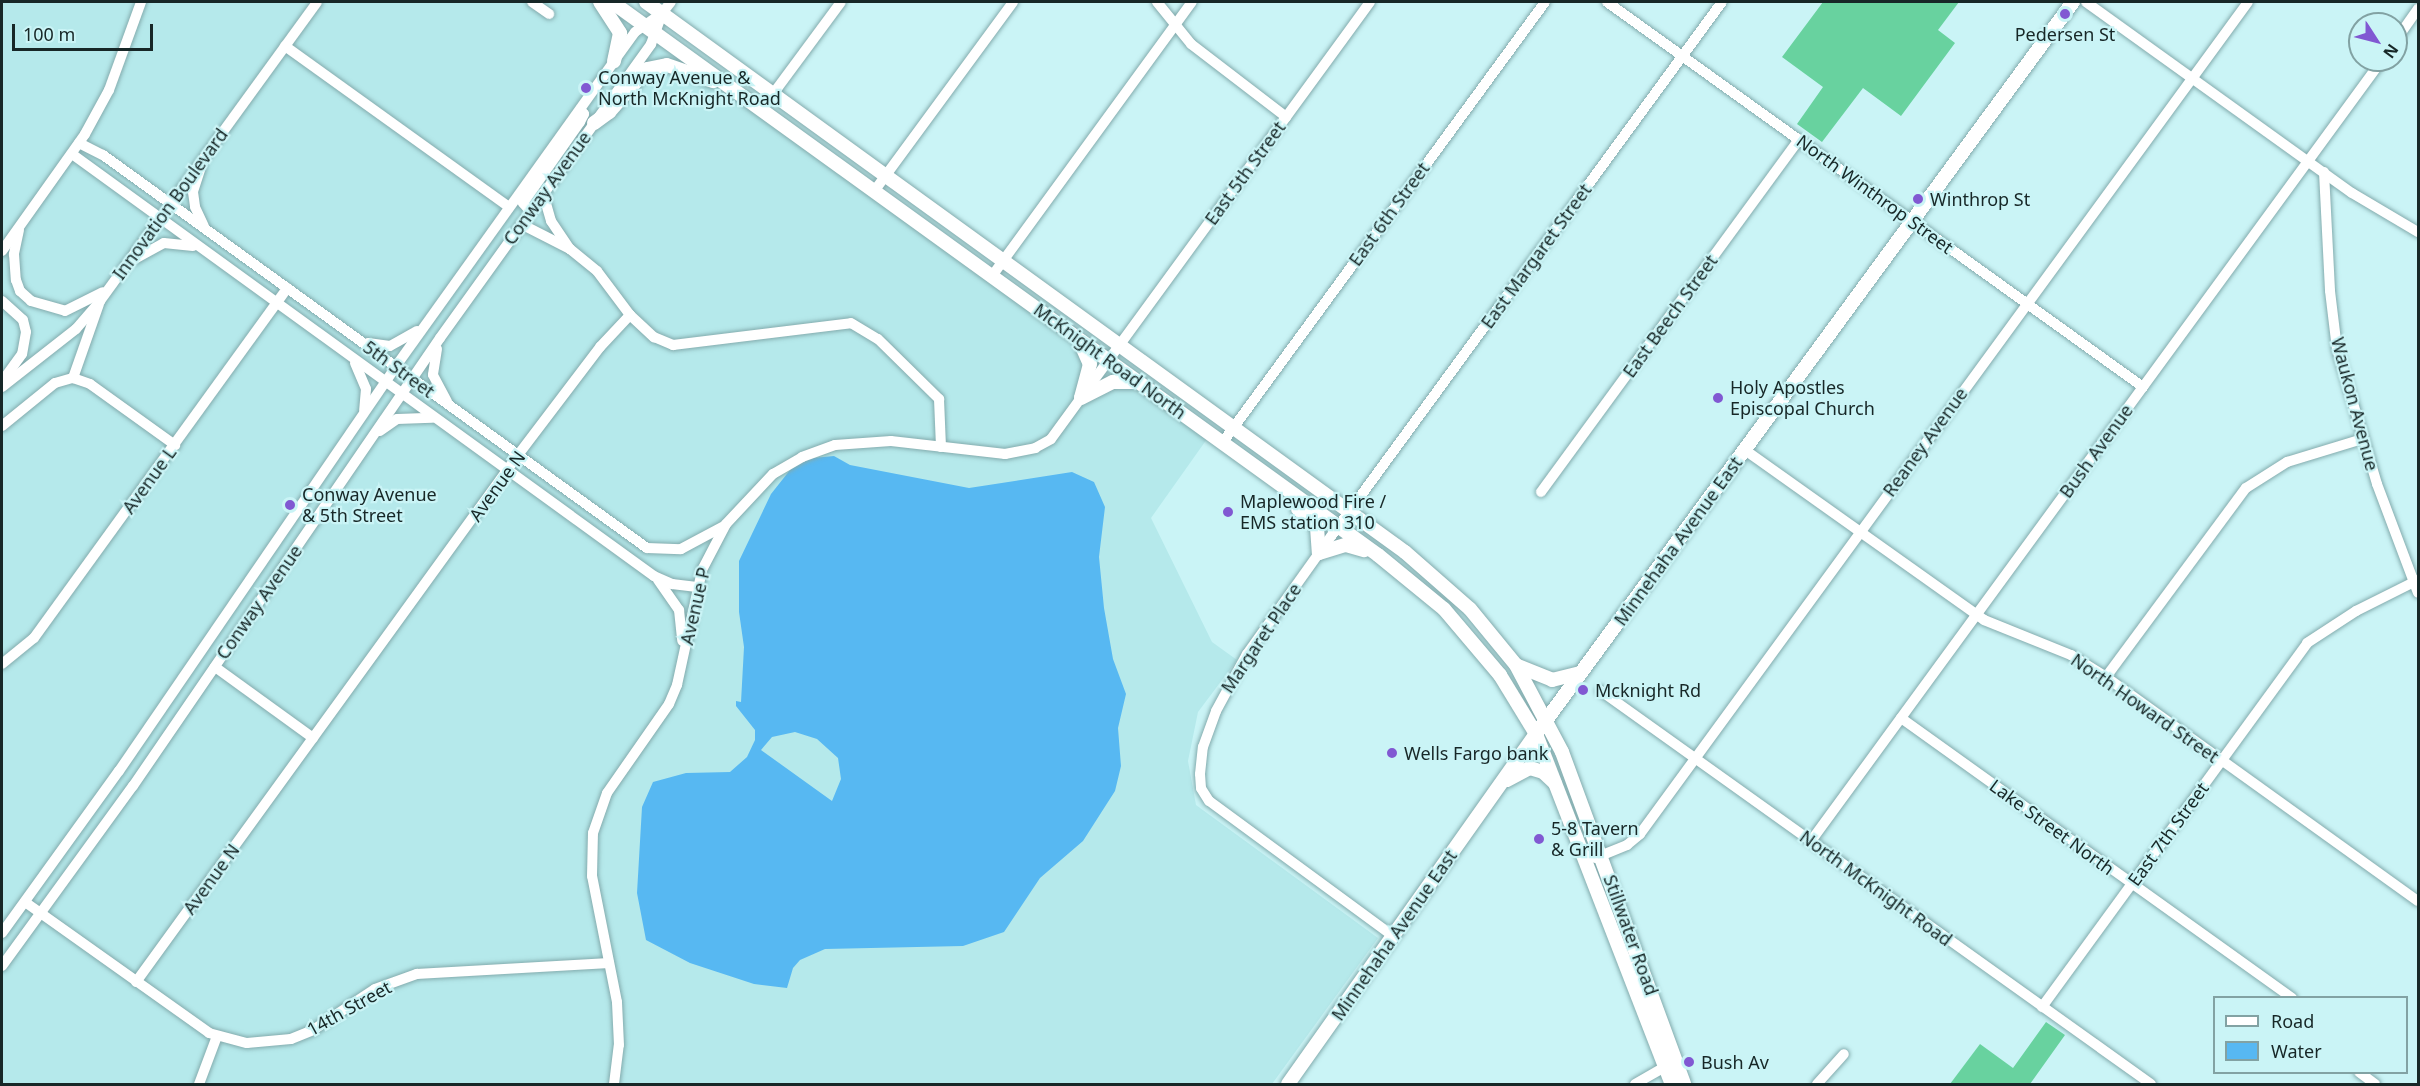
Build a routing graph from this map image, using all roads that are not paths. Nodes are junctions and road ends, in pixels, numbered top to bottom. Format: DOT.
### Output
graph roads {
  1 [pos="141,2"];
  2 [pos="317,2"];
  3 [pos="532,2"];
  4 [pos="600,2"];
  5 [pos="612,2"];
  6 [pos="646,2"];
  7 [pos="841,2"];
  8 [pos="1013,2"];
  9 [pos="1157,2"];
  10 [pos="1192,2"];
  11 [pos="1370,2"];
  12 [pos="1545,2"];
  13 [pos="1607,2"];
  14 [pos="1722,2"];
  15 [pos="2073,2"];
  16 [pos="2086,2"];
  17 [pos="2248,2"];
  18 [pos="667,7"];
  19 [pos="2418,9"];
  20 [pos="549,14"];
  21 [pos="2408,23"];
  22 [pos="1173,26"];
  23 [pos="650,29"];
  24 [pos="285,46"];
  25 [pos="1682,56"];
  26 [pos="614,61"];
  27 [pos="2373,72"];
  28 [pos="2192,78"];
  29 [pos="732,88"];
  30 [pos="773,94"];
  31 [pos="580,109"];
  32 [pos="1286,117"];
  33 [pos="594,123"];
  34 [pos="1799,139"];
  35 [pos="79,143"];
  36 [pos="72,154"];
  37 [pos="206,154"];
  38 [pos="2308,161"];
  39 [pos="2324,172"];
  40 [pos="886,175"];
  41 [pos="875,190"];
  42 [pos="543,193"];
  43 [pos="170,204"];
  44 [pos="509,207"];
  45 [pos="530,212"];
  46 [pos="160,218"];
  47 [pos="1913,220"];
  48 [pos="521,224"];
  49 [pos="19,227"];
  50 [pos="208,231"];
  51 [pos="2418,232"];
  52 [pos="3,247"];
  53 [pos="201,248"];
  54 [pos="570,249"];
  55 [pos="1003,261"];
  56 [pos="126,265"];
  57 [pos="992,276"];
  58 [pos="287,288"];
  59 [pos="108,289"];
  60 [pos="100,301"];
  61 [pos="4,303"];
  62 [pos="277,303"];
  63 [pos="2027,303"];
  64 [pos="630,315"];
  65 [pos="428,321"];
  66 [pos="1073,334"];
  67 [pos="440,338"];
  68 [pos="363,342"];
  69 [pos="1119,344"];
  70 [pos="352,357"];
  71 [pos="1108,360"];
  72 [pos="396,366"];
  73 [pos="73,378"];
  74 [pos="412,379"];
  75 [pos="386,381"];
  76 [pos="1140,382"];
  77 [pos="2,384"];
  78 [pos="2143,387"];
  79 [pos="402,394"];
  80 [pos="1081,398"];
  81 [pos="455,410"];
  82 [pos="363,415"];
  83 [pos="437,419"];
  84 [pos="2,426"];
  85 [pos="1234,427"];
  86 [pos="373,437"];
  87 [pos="2362,439"];
  88 [pos="1223,442"];
  89 [pos="175,445"];
  90 [pos="940,447"];
  91 [pos="1745,450"];
  92 [pos="518,455"];
  93 [pos="508,470"];
  94 [pos="1276,482"];
  95 [pos="1540,492"];
  96 [pos="1349,511"];
  97 [pos="726,524"];
  98 [pos="1337,527"];
  99 [pos="1860,531"];
  100 [pos="1319,553"];
  101 [pos="1378,555"];
  102 [pos="654,576"];
  103 [pos="2417,585"];
  104 [pos="697,587"];
  105 [pos="1976,615"];
  106 [pos="682,663"];
  107 [pos="2,664"];
  108 [pos="1516,665"];
  109 [pos="215,667"];
  110 [pos="1583,672"];
  111 [pos="2106,677"];
  112 [pos="1601,691"];
  113 [pos="1901,718"];
  114 [pos="1547,720"];
  115 [pos="1536,734"];
  116 [pos="313,738"];
  117 [pos="1695,759"];
  118 [pos="2221,760"];
  119 [pos="1555,783"];
  120 [pos="1499,787"];
  121 [pos="1811,841"];
  122 [pos="1602,855"];
  123 [pos="1586,862"];
  124 [pos="2132,884"];
  125 [pos="2418,901"];
  126 [pos="25,902"];
  127 [pos="40,913"];
  128 [pos="1375,923"];
  129 [pos="2,933"];
  130 [pos="1393,936"];
  131 [pos="1383,951"];
  132 [pos="609,963"];
  133 [pos="2,966"];
  134 [pos="136,982"];
  135 [pos="2289,996"];
  136 [pos="2042,1007"];
  137 [pos="218,1036"];
  138 [pos="1844,1054"];
  139 [pos="1671,1064"];
  140 [pos="2362,1074"];
  141 [pos="199,1084"];
  142 [pos="614,1084"];
  143 [pos="1288,1084"];
  144 [pos="1635,1084"];
  145 [pos="1672,1084"];
  146 [pos="1684,1084"];
  147 [pos="1817,1084"];
  148 [pos="2151,1084"];
  149 [pos="2375,1084"];
  1 -- 35 [label="street"];
  2 -- 24 [label="street, Innovation Boulevard"];
  3 -- 20 [label="street"];
  4 -- 26 [label="main road"];
  5 -- 23 [label="main road"];
  6 -- 18 [label="main road"];
  7 -- 30 [label="street"];
  8 -- 40 [label="street"];
  9 -- 22 [label="street"];
  10 -- 22 [label="street"];
  11 -- 32 [label="street, East 5th Street"];
  12 -- 85 [label="street, East 6th Street"];
  13 -- 25 [label="street, North Winthrop Street"];
  14 -- 25 [label="street, East Margaret Street"];
  15 -- 47 [label="main road, Minnehaha Avenue East"];
  16 -- 28 [label="street"];
  17 -- 28 [label="street, Reaney Avenue"];
  18 -- 23 [label="street, Conway Avenue"];
  18 -- 30 [label="main road, McKnight Road North"];
  19 -- 21 [label="street"];
  22 -- 32 [label="street"];
  22 -- 55 [label="street"];
  23 -- 26 [label="street, Conway Avenue"];
  23 -- 29 [label="main road, McKnight Road North"];
  23 -- 33 [label="street, Conway Avenue"];
  24 -- 37 [label="street, Innovation Boulevard"];
  24 -- 44 [label="street"];
  25 -- 34 [label="street, North Winthrop Street"];
  25 -- 96 [label="street, East Margaret Street"];
  26 -- 31 [label="street, Conway Avenue"];
  27 -- 38 [label="street, Bush Avenue"];
  28 -- 38 [label="street"];
  28 -- 63 [label="street, Reaney Avenue"];
  29 -- 33 [label="main road"];
  29 -- 41 [label="main road, McKnight Road North"];
  30 -- 40 [label="main road, McKnight Road North"];
  31 -- 44 [label="street, Conway Avenue"];
  31 -- 45 [label="street"];
  32 -- 69 [label="street, East 5th Street"];
  33 -- 42 [label="street, Conway Avenue"];
  34 -- 47 [label="street, North Winthrop Street"];
  34 -- 95 [label="street, East Beech Street"];
  35 -- 36 [label="street"];
  35 -- 43 [label="street, 5th Street"];
  36 -- 46 [label="street, 5th Street"];
  36 -- 49 [label="street"];
  37 -- 43 [label="street, Innovation Boulevard"];
  37 -- 50 [label="street"];
  38 -- 39 [label="street"];
  38 -- 78 [label="street, Bush Avenue"];
  39 -- 51 [label="street"];
  39 -- 87 [label="street, Waukon Avenue"];
  40 -- 41 [label="street"];
  40 -- 55 [label="main road, McKnight Road North"];
  41 -- 57 [label="main road, McKnight Road North"];
  42 -- 45 [label="street, Conway Avenue"];
  42 -- 54 [label="street"];
  43 -- 46 [label="street, Innovation Boulevard"];
  43 -- 50 [label="street, 5th Street"];
  44 -- 65 [label="street, Conway Avenue"];
  45 -- 48 [label="street, Conway Avenue"];
  46 -- 53 [label="street, 5th Street"];
  46 -- 56 [label="street, Innovation Boulevard"];
  47 -- 63 [label="street, North Winthrop Street"];
  47 -- 91 [label="main road, Minnehaha Avenue East"];
  48 -- 54 [label="street"];
  48 -- 67 [label="street, Conway Avenue"];
  49 -- 52 [label="street"];
  49 -- 59 [label="street"];
  50 -- 58 [label="street, 5th Street"];
  53 -- 56 [label="street"];
  53 -- 62 [label="street, 5th Street"];
  54 -- 64 [label="street"];
  55 -- 57 [label="street"];
  55 -- 69 [label="main road, McKnight Road North"];
  56 -- 59 [label="street, Innovation Boulevard"];
  57 -- 66 [label="main road, McKnight Road North"];
  58 -- 62 [label="street, Avenue L"];
  58 -- 68 [label="street, 5th Street"];
  59 -- 60 [label="street, Innovation Boulevard"];
  60 -- 73 [label="street"];
  60 -- 77 [label="street, Innovation Boulevard"];
  61 -- 77 [label="street"];
  62 -- 70 [label="street, 5th Street"];
  62 -- 89 [label="street, Avenue L"];
  63 -- 78 [label="street, North Winthrop Street"];
  63 -- 99 [label="street, Reaney Avenue"];
  64 -- 90 [label="street"];
  64 -- 92 [label="street, Avenue N"];
  65 -- 68 [label="street"];
  65 -- 72 [label="street, Conway Avenue"];
  66 -- 71 [label="main road, McKnight Road North"];
  66 -- 80 [label="main road"];
  67 -- 74 [label="street, Conway Avenue"];
  67 -- 81 [label="street"];
  68 -- 72 [label="street, 5th Street"];
  69 -- 71 [label="street, East 5th Street"];
  69 -- 85 [label="main road, McKnight Road North"];
  70 -- 75 [label="street, 5th Street"];
  70 -- 82 [label="street"];
  71 -- 76 [label="main road, McKnight Road North"];
  71 -- 80 [label="street, Avenue P"];
  72 -- 74 [label="street, 5th Street"];
  72 -- 75 [label="street, Conway Avenue"];
  73 -- 84 [label="street"];
  73 -- 89 [label="street"];
  74 -- 79 [label="street, Conway Avenue"];
  74 -- 81 [label="street, 5th Street"];
  75 -- 79 [label="street, 5th Street"];
  75 -- 82 [label="street, Conway Avenue"];
  76 -- 80 [label="main road"];
  76 -- 88 [label="main road, McKnight Road North"];
  78 -- 105 [label="street, Bush Avenue"];
  79 -- 83 [label="street, 5th Street"];
  79 -- 86 [label="street, Conway Avenue"];
  80 -- 90 [label="street, Avenue P"];
  81 -- 92 [label="street, 5th Street"];
  82 -- 126 [label="street, Conway Avenue"];
  83 -- 86 [label="street"];
  83 -- 93 [label="street, 5th Street"];
  85 -- 88 [label="street, East 6th Street"];
  85 -- 96 [label="main road, McKnight Road North"];
  86 -- 109 [label="street, Conway Avenue"];
  87 -- 103 [label="street, Waukon Avenue"];
  87 -- 111 [label="street"];
  88 -- 94 [label="main road, McKnight Road North"];
  89 -- 107 [label="street, Avenue L"];
  90 -- 97 [label="street, Avenue P"];
  91 -- 99 [label="street, North Howard Street"];
  91 -- 110 [label="main road, Minnehaha Avenue East"];
  92 -- 93 [label="street, Avenue N"];
  92 -- 97 [label="street, 5th Street"];
  93 -- 102 [label="street, 5th Street"];
  93 -- 116 [label="street, Avenue N"];
  94 -- 98 [label="main road, McKnight Road North"];
  94 -- 100 [label="main road"];
  96 -- 98 [label="street, East Margaret Street"];
  96 -- 108 [label="main road, McKnight Road North"];
  97 -- 104 [label="street, Avenue P"];
  98 -- 100 [label="street, Margaret Place"];
  98 -- 101 [label="main road, McKnight Road North"];
  99 -- 105 [label="street, North Howard Street"];
  99 -- 117 [label="street, Reaney Avenue"];
  100 -- 101 [label="main road"];
  100 -- 128 [label="street, Margaret Place"];
  101 -- 115 [label="main road, McKnight Road North"];
  102 -- 104 [label="street, 5th Street"];
  102 -- 106 [label="street"];
  103 -- 118 [label="street, East 7th Street"];
  104 -- 106 [label="street, Avenue P"];
  105 -- 111 [label="street, North Howard Street"];
  105 -- 113 [label="street, Bush Avenue"];
  106 -- 132 [label="street, Avenue P"];
  108 -- 110 [label="main road"];
  108 -- 114 [label="main road, McKnight Road North"];
  109 -- 116 [label="street"];
  109 -- 127 [label="street, Conway Avenue"];
  110 -- 114 [label="main road, Minnehaha Avenue East"];
  111 -- 118 [label="street, North Howard Street"];
  112 -- 117 [label="street, North McKnight Road"];
  113 -- 121 [label="street, Bush Avenue"];
  113 -- 124 [label="street, Lake Street North"];
  114 -- 115 [label="main road, Minnehaha Avenue East"];
  114 -- 122 [label="main road, Stillwater Road"];
  115 -- 119 [label="main road, Stillwater Road"];
  115 -- 120 [label="main road, Minnehaha Avenue East"];
  116 -- 134 [label="street, Avenue N"];
  117 -- 121 [label="street, North McKnight Road"];
  117 -- 122 [label="street, Reaney Avenue"];
  118 -- 124 [label="street, East 7th Street"];
  118 -- 125 [label="street, North Howard Street"];
  119 -- 120 [label="main road"];
  119 -- 123 [label="main road, Stillwater Road"];
  120 -- 130 [label="main road, Minnehaha Avenue East"];
  121 -- 136 [label="street, North McKnight Road"];
  122 -- 123 [label="street, Reaney Avenue"];
  122 -- 139 [label="main road, Stillwater Road"];
  123 -- 139 [label="main road, Stillwater Road"];
  124 -- 135 [label="street, Lake Street North"];
  124 -- 136 [label="street, East 7th Street"];
  126 -- 127 [label="street, 14th Street"];
  126 -- 129 [label="street, Conway Avenue"];
  127 -- 133 [label="street, Conway Avenue"];
  127 -- 134 [label="street, 14th Street"];
  128 -- 130 [label="street, Margaret Place"];
  128 -- 131 [label="street"];
  130 -- 131 [label="main road, Minnehaha Avenue East"];
  131 -- 143 [label="main road, Minnehaha Avenue East"];
  132 -- 137 [label="street, 14th Street"];
  132 -- 142 [label="street, Avenue P"];
  134 -- 137 [label="street, 14th Street"];
  136 -- 148 [label="street, North McKnight Road"];
  137 -- 141 [label="street"];
  138 -- 147 [label="street"];
  139 -- 144 [label="street"];
  139 -- 145 [label="main road, Stillwater Road"];
  139 -- 146 [label="main road, Stillwater Road"];
  140 -- 149 [label="street"];
}
